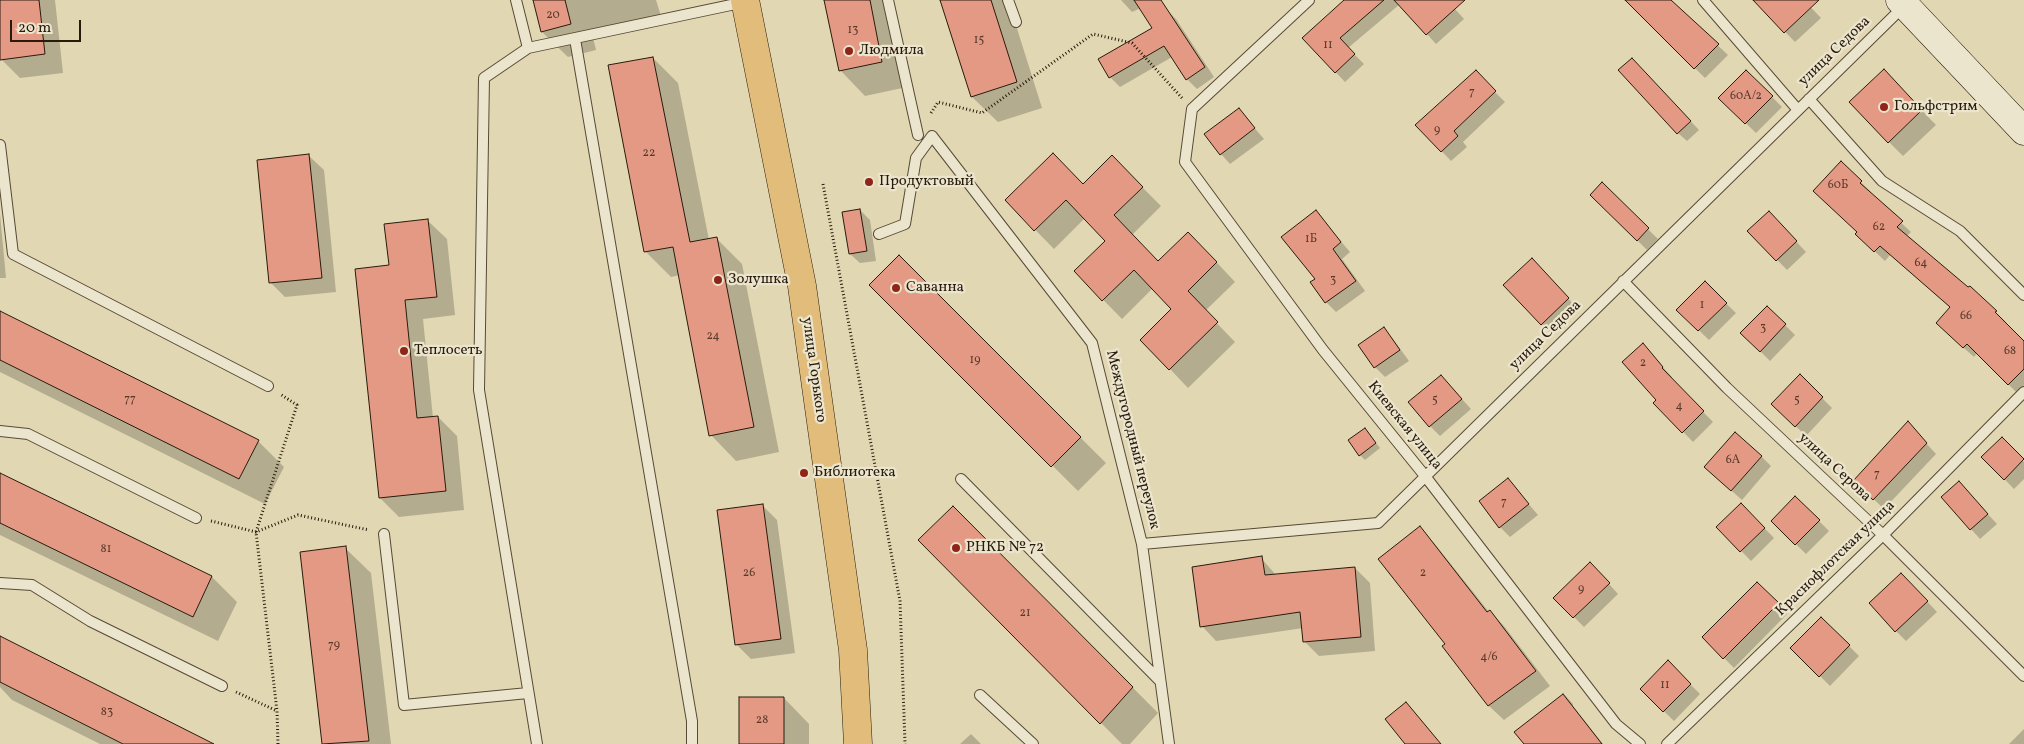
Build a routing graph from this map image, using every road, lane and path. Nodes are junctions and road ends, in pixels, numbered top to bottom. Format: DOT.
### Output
graph roads {
  1 [pos="516,0"];
  2 [pos="888,0"];
  3 [pos="1008,0"];
  4 [pos="1309,0"];
  5 [pos="1703,0"];
  6 [pos="746,1"];
  7 [pos="1902,2"];
  8 [pos="1016,22"];
  9 [pos="574,39"];
  10 [pos="528,48"];
  11 [pos="1809,99"];
  12 [pos="1192,109"];
  13 [pos="1798,110"];
  14 [pos="2023,126"];
  15 [pos="918,135"];
  16 [pos="0,145"];
  17 [pos="824,184"];
  18 [pos="879,234"];
  19 [pos="1623,281"];
  20 [pos="2024,295"];
  21 [pos="268,386"];
  22 [pos="2024,392"];
  23 [pos="297,406"];
  24 [pos="0,431"];
  25 [pos="1425,476"];
  26 [pos="962,479"];
  27 [pos="196,518"];
  28 [pos="256,532"];
  29 [pos="384,534"];
  30 [pos="1883,535"];
  31 [pos="1142,544"];
  32 [pos="0,582"];
  33 [pos="2024,676"];
  34 [pos="1160,681"];
  35 [pos="222,686"];
  36 [pos="528,693"];
  37 [pos="980,695"];
  38 [pos="277,711"];
  39 [pos="278,744"];
  40 [pos="537,744"];
  41 [pos="692,744"];
  42 [pos="858,744"];
  43 [pos="905,744"];
  44 [pos="1033,744"];
  45 [pos="1169,744"];
  46 [pos="1640,744"];
  47 [pos="1667,744"];
  1 -- 10 [label="lane"];
  2 -- 15 [label="lane"];
  3 -- 8 [label="lane"];
  4 -- 12 [label="lane"];
  5 -- 13 [label="lane"];
  6 -- 9 [label="lane"];
  6 -- 42 [label="main road, улица Горького"];
  7 -- 11 [label="lane, улица Седова"];
  7 -- 14 [label="main road"];
  9 -- 10 [label="lane"];
  9 -- 41 [label="lane"];
  10 -- 36 [label="lane"];
  11 -- 13 [label="lane, улица Седова"];
  11 -- 20 [label="lane"];
  12 -- 15 [label="path"];
  12 -- 25 [label="lane, Киевская улица"];
  13 -- 19 [label="lane, улица Седова"];
  16 -- 21 [label="lane"];
  17 -- 43 [label="path"];
  18 -- 31 [label="lane, Междугородный переулок"];
  19 -- 25 [label="lane, улица Седова"];
  19 -- 30 [label="lane, улица Серова"];
  22 -- 30 [label="lane, Краснофлотская улица"];
  23 -- 28 [label="path"];
  24 -- 27 [label="lane"];
  25 -- 31 [label="lane, улица Седова"];
  25 -- 46 [label="lane, Киевская улица"];
  26 -- 34 [label="lane"];
  27 -- 28 [label="path"];
  28 -- 29 [label="path"];
  28 -- 38 [label="path"];
  29 -- 36 [label="lane"];
  30 -- 33 [label="lane, улица Серова"];
  30 -- 47 [label="lane, Краснофлотская улица"];
  31 -- 34 [label="lane, Междугородный переулок"];
  32 -- 35 [label="lane"];
  34 -- 45 [label="lane, Междугородный переулок"];
  35 -- 38 [label="path"];
  36 -- 40 [label="lane"];
  37 -- 44 [label="lane"];
  38 -- 39 [label="path"];
}
